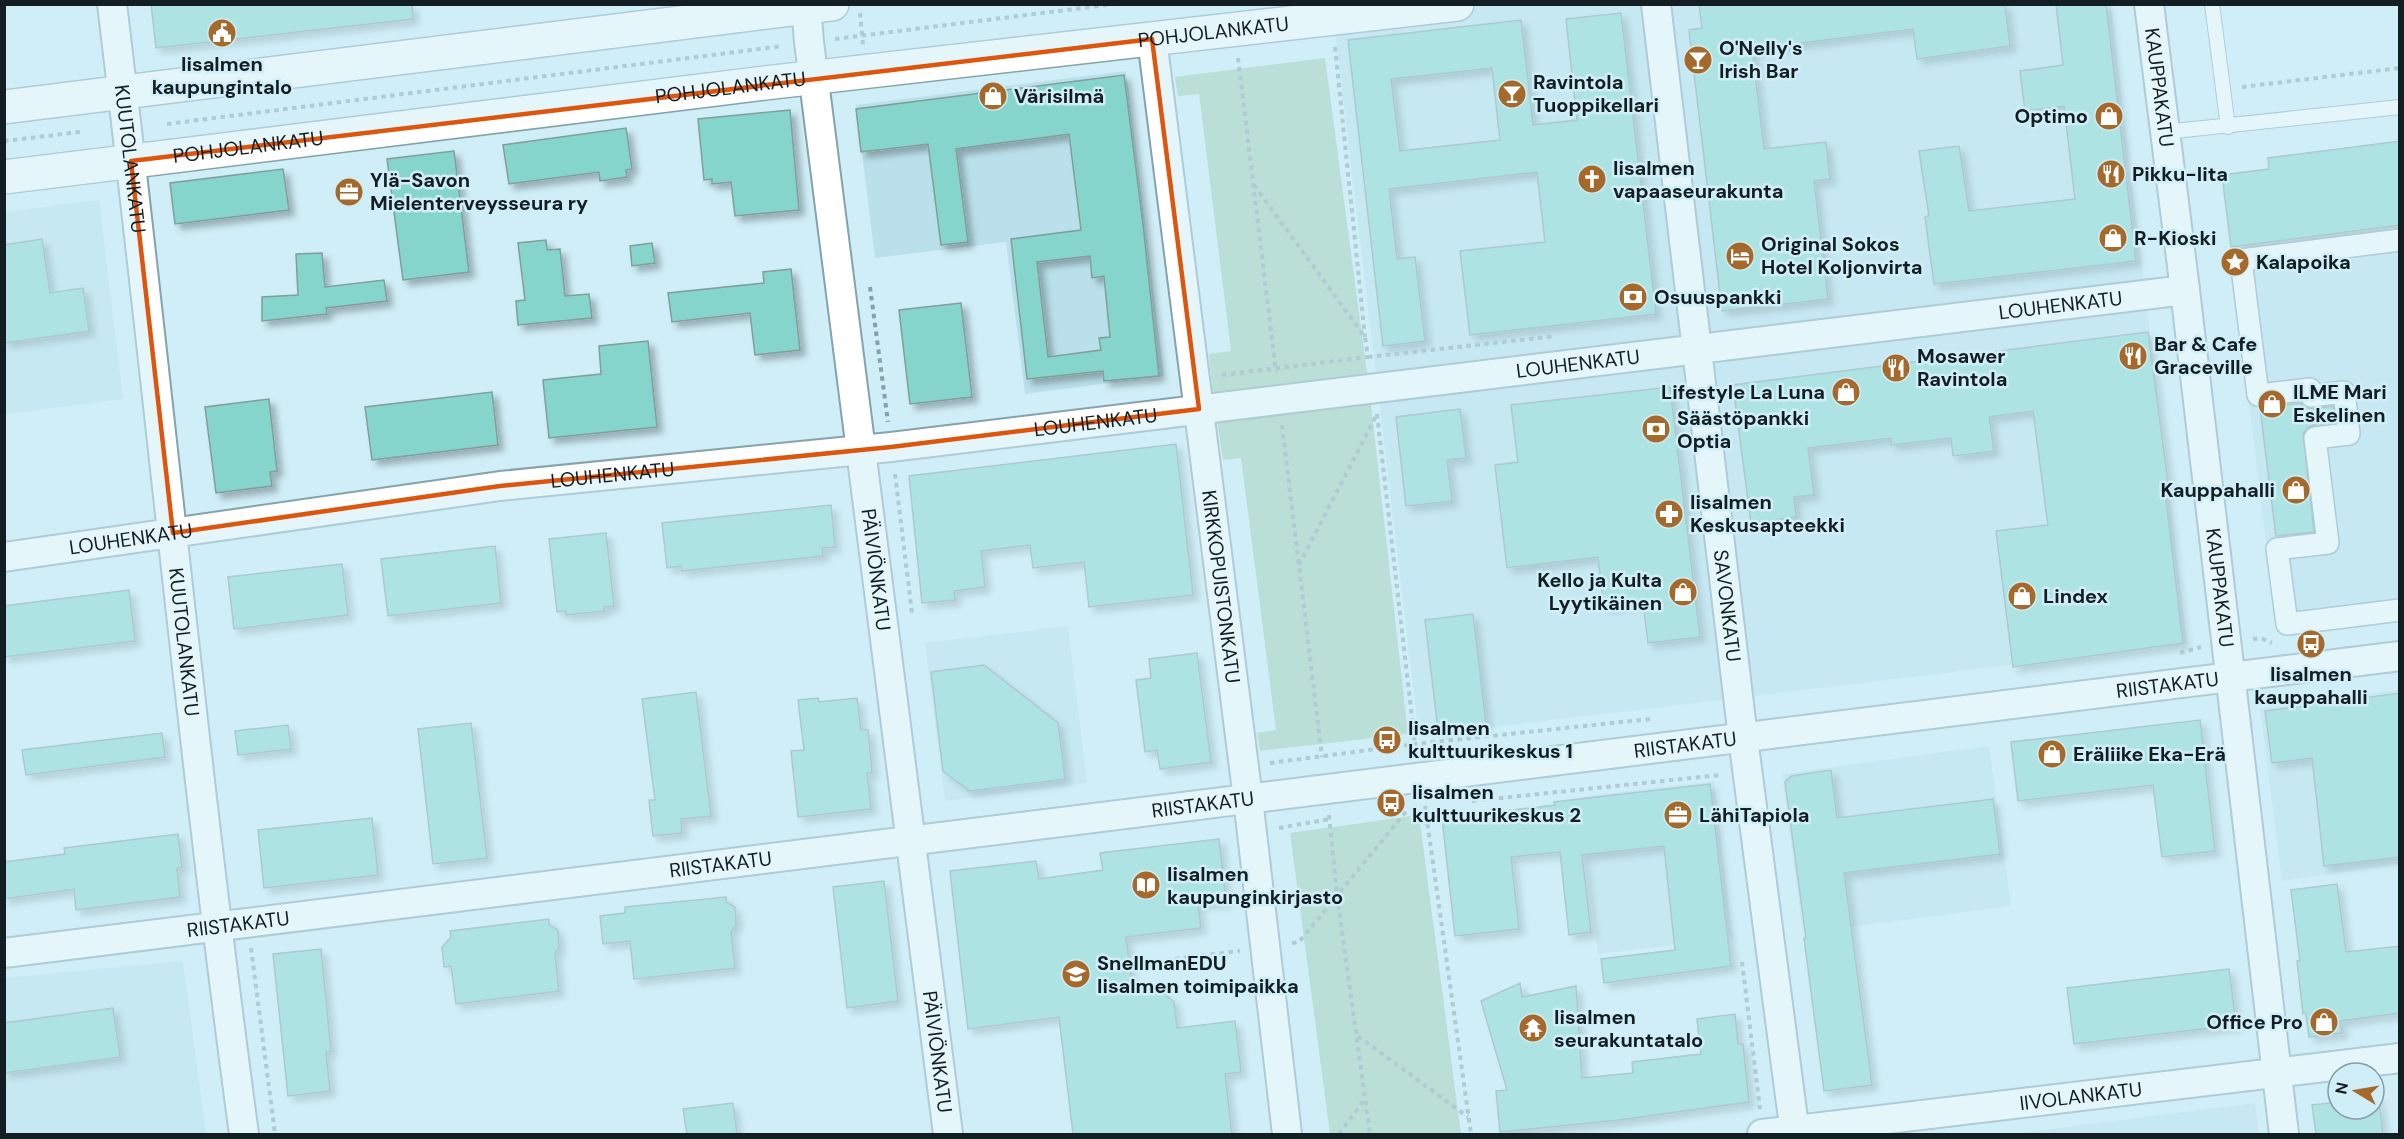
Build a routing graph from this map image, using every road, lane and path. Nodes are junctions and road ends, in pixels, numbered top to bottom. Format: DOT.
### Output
graph roads {
  1 [pos="112,4"];
  2 [pos="1114,4"];
  3 [pos="1456,4"];
  4 [pos="1656,4"];
  5 [pos="2149,4"];
  6 [pos="2212,4"];
  7 [pos="815,6"];
  8 [pos="760,39"];
  9 [pos="1152,39"];
  10 [pos="809,42"];
  11 [pos="1324,47"];
  12 [pos="761,48"];
  13 [pos="1248,56"];
  14 [pos="762,57"];
  15 [pos="2400,68"];
  16 [pos="813,78"];
  17 [pos="2223,90"];
  18 [pos="122,91"];
  19 [pos="4,106"];
  20 [pos="2400,107"];
  21 [pos="167,124"];
  22 [pos="2228,127"];
  23 [pos="80,132"];
  24 [pos="2165,132"];
  25 [pos="4,141"];
  26 [pos="131,161"];
  27 [pos="4,177"];
  28 [pos="1254,185"];
  29 [pos="2400,240"];
  30 [pos="2186,290"];
  31 [pos="1365,337"];
  32 [pos="1696,350"];
  33 [pos="1275,369"];
  34 [pos="1220,376"];
  35 [pos="1277,378"];
  36 [pos="1199,410"];
  37 [pos="1282,427"];
  38 [pos="862,450"];
  39 [pos="173,533"];
  40 [pos="4,557"];
  41 [pos="1299,565"];
  42 [pos="2400,610"];
  43 [pos="2400,656"];
  44 [pos="2229,677"];
  45 [pos="1743,738"];
  46 [pos="1415,744"];
  47 [pos="1322,756"];
  48 [pos="1720,774"];
  49 [pos="1248,799"];
  50 [pos="1461,802"];
  51 [pos="1408,808"];
  52 [pos="1397,810"];
  53 [pos="1341,817"];
  54 [pos="1330,819"];
  55 [pos="1251,832"];
  56 [pos="911,840"];
  57 [pos="1337,895"];
  58 [pos="217,926"];
  59 [pos="1299,942"];
  60 [pos="1241,951"];
  61 [pos="4,953"];
  62 [pos="1157,962"];
  63 [pos="1358,1036"];
  64 [pos="2400,1058"];
  65 [pos="2275,1071"];
  66 [pos="1365,1099"];
  67 [pos="1469,1117"];
  68 [pos="1795,1133"];
  69 [pos="244,1134"];
  70 [pos="948,1134"];
  71 [pos="1287,1134"];
  72 [pos="1339,1134"];
  73 [pos="1370,1134"];
  74 [pos="1471,1134"];
  75 [pos="1762,1134"];
  76 [pos="2284,1134"];
  1 -- 18 [label="street, KUUTOLANKATU"];
  2 -- 10 [label="path"];
  3 -- 9 [label="main road, POHJOLANKATU"];
  4 -- 32 [label="street, SAVONKATU"];
  5 -- 24 [label="street, KAUPPAKATU"];
  6 -- 17 [label="lane"];
  7 -- 10 [label="street, PÄIVIÖNKATU"];
  7 -- 18 [label="main road"];
  8 -- 12 [label="path"];
  9 -- 16 [label="main road, POHJOLANKATU"];
  9 -- 36 [label="street, KIRKKOPUISTONKATU"];
  10 -- 12 [label="path"];
  10 -- 16 [label="street, PÄIVIÖNKATU"];
  11 -- 31 [label="path"];
  12 -- 14 [label="path"];
  12 -- 21 [label="path"];
  13 -- 28 [label="path"];
  15 -- 17 [label="path"];
  16 -- 26 [label="main road, POHJOLANKATU"];
  16 -- 38 [label="street, PÄIVIÖNKATU"];
  17 -- 22 [label="lane"];
  18 -- 19 [label="main road"];
  18 -- 26 [label="street, KUUTOLANKATU"];
  20 -- 22 [label="lane"];
  22 -- 24 [label="lane"];
  23 -- 25 [label="path"];
  24 -- 30 [label="street, KAUPPAKATU"];
  26 -- 27 [label="main road, POHJOLANKATU"];
  26 -- 39 [label="street, KUUTOLANKATU"];
  28 -- 31 [label="path"];
  28 -- 33 [label="path"];
  29 -- 42 [label="street"];
  30 -- 32 [label="street, LOUHENKATU"];
  30 -- 44 [label="street, KAUPPAKATU"];
  31 -- 33 [label="path"];
  32 -- 36 [label="street, LOUHENKATU"];
  32 -- 45 [label="street, SAVONKATU"];
  33 -- 34 [label="path"];
  33 -- 35 [label="path"];
  36 -- 38 [label="street, LOUHENKATU"];
  36 -- 49 [label="street, KIRKKOPUISTONKATU"];
  37 -- 41 [label="path"];
  38 -- 39 [label="street, LOUHENKATU"];
  38 -- 56 [label="street, PÄIVIÖNKATU"];
  39 -- 40 [label="street, LOUHENKATU"];
  39 -- 58 [label="street, KUUTOLANKATU"];
  41 -- 46 [label="path"];
  41 -- 47 [label="path"];
  43 -- 44 [label="street, RIISTAKATU"];
  44 -- 45 [label="street, RIISTAKATU"];
  44 -- 65 [label="street, KAUPPAKATU"];
  45 -- 49 [label="street, RIISTAKATU"];
  45 -- 68 [label="street, SAVONKATU"];
  48 -- 50 [label="path"];
  49 -- 55 [label="street, KIRKKOPUISTONKATU"];
  49 -- 56 [label="street, RIISTAKATU"];
  51 -- 52 [label="path"];
  51 -- 57 [label="path"];
  51 -- 67 [label="path"];
  53 -- 54 [label="path"];
  54 -- 55 [label="path"];
  54 -- 57 [label="path"];
  55 -- 71 [label="street, KIRKKOPUISTONKATU"];
  56 -- 58 [label="street, RIISTAKATU"];
  56 -- 70 [label="street, PÄIVIÖNKATU"];
  57 -- 59 [label="path"];
  57 -- 63 [label="path"];
  58 -- 61 [label="street, RIISTAKATU"];
  58 -- 69 [label="street, KUUTOLANKATU"];
  60 -- 62 [label="path"];
  63 -- 66 [label="path"];
  63 -- 67 [label="path"];
  64 -- 65 [label="street, IIVOLANKATU"];
  65 -- 68 [label="street, IIVOLANKATU"];
  65 -- 76 [label="street, KAUPPAKATU"];
  66 -- 72 [label="path"];
  66 -- 73 [label="path"];
  67 -- 74 [label="path"];
  68 -- 75 [label="street, IIVOLANKATU"];
}
